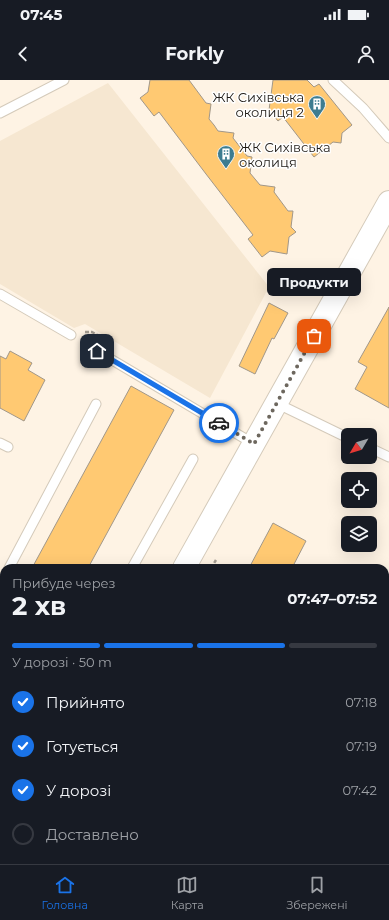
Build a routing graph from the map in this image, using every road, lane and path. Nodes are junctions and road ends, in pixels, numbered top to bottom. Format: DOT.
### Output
graph roads {
  1 [pos="64,80"];
  2 [pos="333,80"];
  3 [pos="0,113"];
  4 [pos="389,138"];
  5 [pos="389,202"];
  6 [pos="0,294"];
  7 [pos="71,335"];
  8 [pos="97,351"];
  9 [pos="276,403"];
  10 [pos="96,404"];
  11 [pos="341,435"];
  12 [pos="0,443"];
  13 [pos="254,444"];
  14 [pos="8,447"];
  15 [pos="377,452"];
  16 [pos="389,458"];
  17 [pos="193,459"];
  18 [pos="10,564"];
  19 [pos="134,564"];
  20 [pos="186,564"];
  1 -- 3 [label="lane"];
  2 -- 4 [label="lane"];
  5 -- 9 [label="main road"];
  6 -- 7 [label="lane"];
  8 -- 13 [label="lane"];
  9 -- 11 [label="lane"];
  9 -- 13 [label="main road"];
  10 -- 18 [label="lane"];
  12 -- 14 [label="lane"];
  13 -- 20 [label="main road"];
  15 -- 16 [label="lane"];
  17 -- 19 [label="lane"];
}
